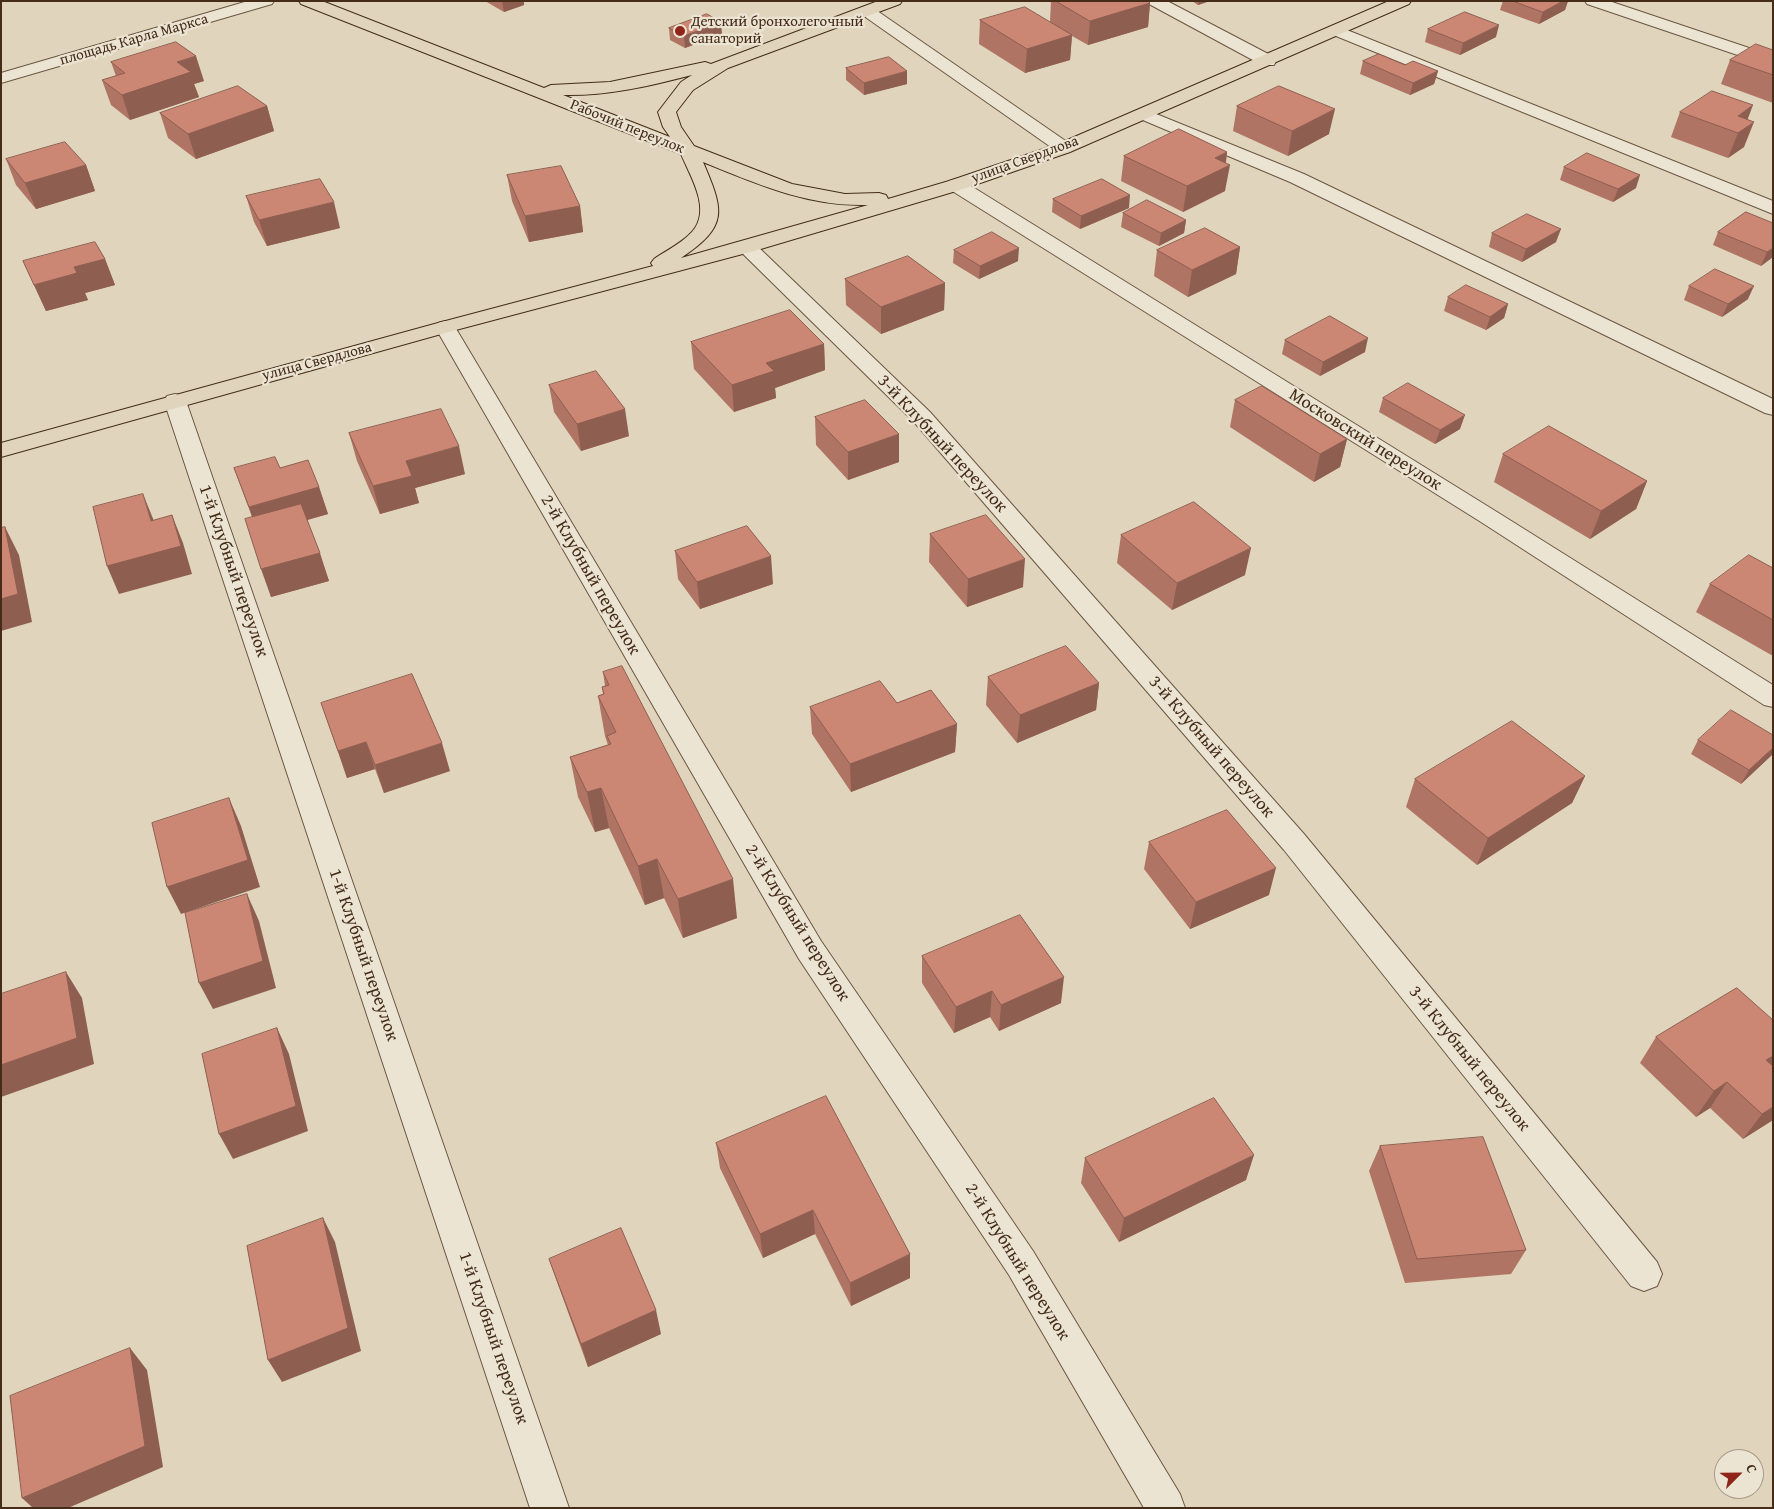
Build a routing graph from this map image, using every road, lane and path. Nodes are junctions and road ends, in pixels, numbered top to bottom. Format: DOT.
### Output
graph roads {
  1 [pos="266,1"];
  2 [pos="307,1"];
  3 [pos="894,1"];
  4 [pos="1155,1"];
  5 [pos="1403,1"];
  6 [pos="1593,1"];
  7 [pos="867,11"];
  8 [pos="1336,31"];
  9 [pos="1268,61"];
  10 [pos="1773,62"];
  11 [pos="722,64"];
  12 [pos="1,78"];
  13 [pos="534,89"];
  14 [pos="1144,114"];
  15 [pos="1064,148"];
  16 [pos="690,152"];
  17 [pos="956,185"];
  18 [pos="1773,208"];
  19 [pos="747,247"];
  20 [pos="633,277"];
  21 [pos="445,327"];
  22 [pos="175,402"];
  23 [pos="1773,408"];
  24 [pos="1,450"];
  25 [pos="1773,698"];
  26 [pos="1644,1274"];
  27 [pos="550,1508"];
  28 [pos="1166,1508"];
  1 -- 12 [label="street, площадь Карла Маркса"];
  2 -- 13 [label="main road, Рабочий переулок"];
  3 -- 7 [label="main road, улица Свердлова"];
  4 -- 9 [label="street"];
  5 -- 8 [label="main road, улица Свердлова"];
  6 -- 10 [label="street"];
  7 -- 11 [label="main road, улица Свердлова"];
  7 -- 15 [label="street"];
  8 -- 9 [label="main road, улица Свердлова"];
  8 -- 18 [label="street"];
  9 -- 14 [label="main road, улица Свердлова"];
  11 -- 13 [label="main road"];
  11 -- 16 [label="main road, улица Свердлова"];
  13 -- 16 [label="main road, Рабочий переулок"];
  14 -- 15 [label="main road, улица Свердлова"];
  14 -- 23 [label="street"];
  15 -- 17 [label="main road, улица Свердлова"];
  16 -- 17 [label="main road, Рабочий переулок"];
  16 -- 20 [label="main road, улица Свердлова"];
  17 -- 19 [label="main road, улица Свердлова"];
  17 -- 25 [label="street, Московский переулок"];
  19 -- 20 [label="main road, улица Свердлова"];
  19 -- 26 [label="street, 3-й Клубный переулок"];
  20 -- 21 [label="main road, улица Свердлова"];
  21 -- 22 [label="main road, улица Свердлова"];
  21 -- 28 [label="street, 2-й Клубный переулок"];
  22 -- 24 [label="main road, улица Свердлова"];
  22 -- 27 [label="street, 1-й Клубный переулок"];
}
